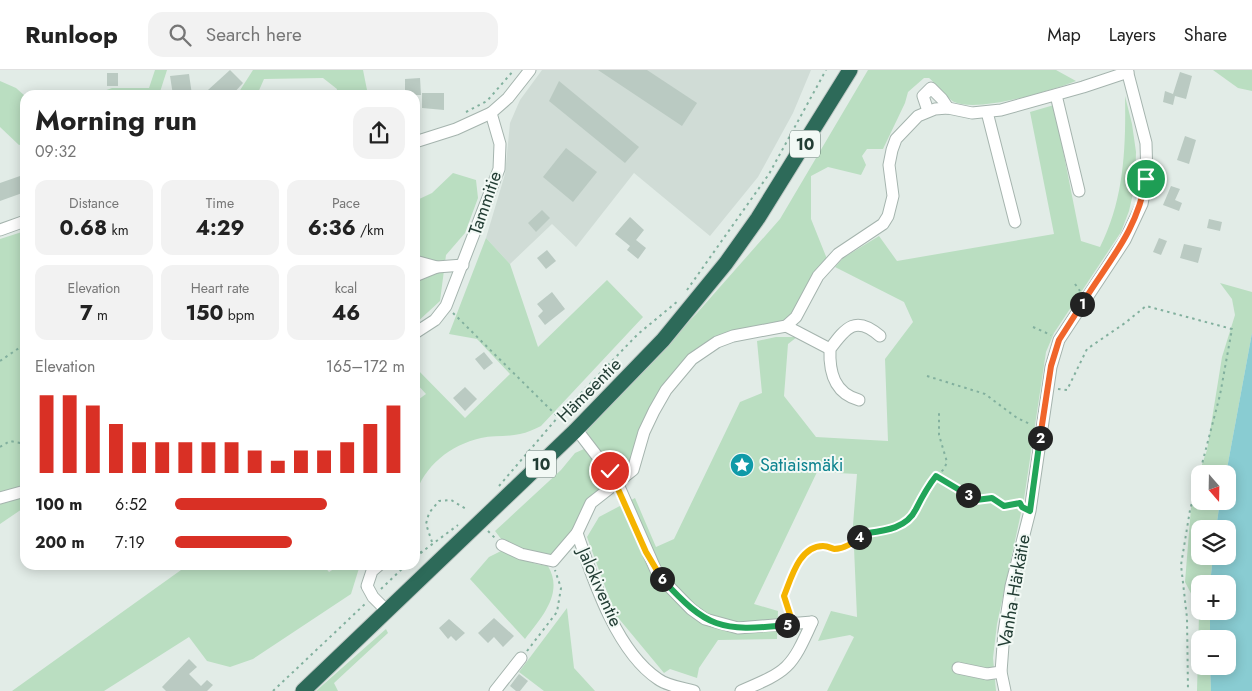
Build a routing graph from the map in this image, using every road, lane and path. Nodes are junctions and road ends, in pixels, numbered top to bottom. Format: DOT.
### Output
graph roads {
  1 [pos="514,70"];
  2 [pos="530,70"];
  3 [pos="826,70"];
  4 [pos="850,70"];
  5 [pos="1128,71"];
  6 [pos="1056,95"];
  7 [pos="948,108"];
  8 [pos="928,111"];
  9 [pos="987,112"];
  10 [pos="465,113"];
  11 [pos="492,113"];
  12 [pos="420,140"];
  13 [pos="1079,191"];
  14 [pos="1015,222"];
  15 [pos="20,223"];
  16 [pos="0,230"];
  17 [pos="420,263"];
  18 [pos="463,265"];
  19 [pos="437,268"];
  20 [pos="420,274"];
  21 [pos="685,292"];
  22 [pos="680,299"];
  23 [pos="446,306"];
  24 [pos="786,326"];
  25 [pos="1032,327"];
  26 [pos="420,329"];
  27 [pos="880,336"];
  28 [pos="1059,340"];
  29 [pos="20,347"];
  30 [pos="830,350"];
  31 [pos="0,361"];
  32 [pos="927,376"];
  33 [pos="1067,390"];
  34 [pos="858,400"];
  35 [pos="939,411"];
  36 [pos="558,417"];
  37 [pos="1030,424"];
  38 [pos="577,430"];
  39 [pos="20,443"];
  40 [pos="0,447"];
  41 [pos="936,476"];
  42 [pos="617,482"];
  43 [pos="496,488"];
  44 [pos="20,492"];
  45 [pos="0,498"];
  46 [pos="468,510"];
  47 [pos="1030,511"];
  48 [pos="462,521"];
  49 [pos="576,533"];
  50 [pos="432,542"];
  51 [pos="502,545"];
  52 [pos="421,551"];
  53 [pos="423,557"];
  54 [pos="553,561"];
  55 [pos="373,570"];
  56 [pos="401,570"];
  57 [pos="373,597"];
  58 [pos="387,611"];
  59 [pos="793,624"];
  60 [pos="521,658"];
  61 [pos="958,668"];
  62 [pos="1001,672"];
  63 [pos="274,691"];
  64 [pos="303,691"];
  65 [pos="495,691"];
  66 [pos="694,691"];
  67 [pos="741,691"];
  68 [pos="1005,691"];
  69 [pos="1188,691"];
  1 -- 10 [label="path"];
  2 -- 11 [label="street"];
  3 -- 21 [label="path"];
  4 -- 38 [label="highway, Hämeentie / 10"];
  5 -- 6 [label="street"];
  5 -- 28 [label="street, Vanha Härkätie"];
  6 -- 9 [label="street"];
  6 -- 13 [label="street"];
  7 -- 8 [label="street"];
  7 -- 8 [label="street"];
  7 -- 9 [label="street"];
  8 -- 24 [label="street"];
  9 -- 14 [label="street"];
  11 -- 12 [label="street"];
  11 -- 18 [label="street, Tammitie"];
  15 -- 16 [label="street"];
  17 -- 19 [label="street"];
  18 -- 19 [label="street"];
  18 -- 23 [label="street, Tammitie"];
  19 -- 20 [label="street"];
  22 -- 36 [label="path"];
  23 -- 26 [label="street, Tammitie"];
  23 -- 36 [label="path"];
  24 -- 30 [label="street"];
  24 -- 42 [label="street"];
  25 -- 28 [label="path"];
  27 -- 30 [label="street"];
  28 -- 47 [label="street, Vanha Härkätie"];
  29 -- 31 [label="path"];
  30 -- 34 [label="street"];
  32 -- 37 [label="path"];
  33 -- 69 [label="path"];
  35 -- 41 [label="path"];
  36 -- 43 [label="path"];
  38 -- 42 [label="street"];
  38 -- 58 [label="highway, Hämeentie / 10"];
  39 -- 40 [label="path"];
  41 -- 47 [label="path"];
  41 -- 59 [label="path"];
  42 -- 49 [label="street"];
  42 -- 59 [label="street"];
  44 -- 45 [label="street"];
  46 -- 50 [label="path"];
  47 -- 62 [label="street, Vanha Härkätie"];
  48 -- 50 [label="path"];
  49 -- 54 [label="street"];
  49 -- 66 [label="street, Jalokiventie"];
  50 -- 52 [label="path"];
  51 -- 54 [label="street"];
  52 -- 53 [label="path"];
  54 -- 60 [label="path"];
  55 -- 57 [label="street"];
  56 -- 57 [label="path"];
  57 -- 58 [label="street"];
  57 -- 63 [label="path"];
  58 -- 64 [label="highway, Hämeentie / 10"];
  59 -- 67 [label="street"];
  60 -- 65 [label="street"];
  61 -- 62 [label="street"];
  62 -- 68 [label="street, Vanha Härkätie"];
}
